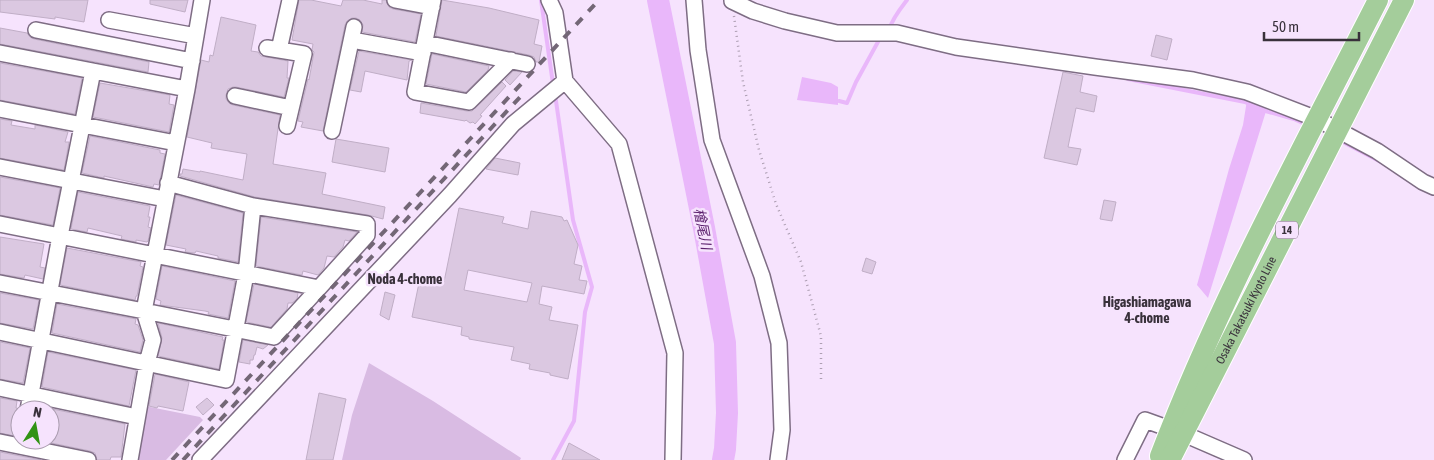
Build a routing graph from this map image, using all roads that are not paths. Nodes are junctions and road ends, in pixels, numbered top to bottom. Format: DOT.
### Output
graph roads {
  1 [pos="202,0"];
  2 [pos="290,0"];
  3 [pos="395,0"];
  4 [pos="694,0"];
  5 [pos="1378,0"];
  6 [pos="1404,0"];
  7 [pos="732,1"];
  8 [pos="433,4"];
  9 [pos="553,4"];
  10 [pos="109,20"];
  11 [pos="36,30"];
  12 [pos="196,36"];
  13 [pos="424,48"];
  14 [pos="0,52"];
  15 [pos="192,60"];
  16 [pos="511,60"];
  17 [pos="528,64"];
  18 [pos="93,72"];
  19 [pos="565,81"];
  20 [pos="187,89"];
  21 [pos="235,96"];
  22 [pos="291,108"];
  23 [pos="0,109"];
  24 [pos="1317,119"];
  25 [pos="82,125"];
  26 [pos="287,126"];
  27 [pos="1337,130"];
  28 [pos="332,131"];
  29 [pos="176,144"];
  30 [pos="0,167"];
  31 [pos="71,181"];
  32 [pos="168,183"];
  33 [pos="1434,187"];
  34 [pos="166,199"];
  35 [pos="254,206"];
  36 [pos="0,224"];
  37 [pos="60,236"];
  38 [pos="155,256"];
  39 [pos="246,274"];
  40 [pos="0,283"];
  41 [pos="319,288"];
  42 [pos="50,292"];
  43 [pos="144,311"];
  44 [pos="235,329"];
  45 [pos="0,332"];
  46 [pos="41,341"];
  47 [pos="147,363"];
  48 [pos="0,388"];
  49 [pos="31,394"];
  50 [pos="30,400"];
  51 [pos="137,417"];
  52 [pos="1177,432"];
  53 [pos="27,450"];
  54 [pos="88,460"];
  55 [pos="130,460"];
  56 [pos="200,460"];
  57 [pos="673,460"];
  58 [pos="778,460"];
  59 [pos="1125,460"];
  60 [pos="1158,460"];
  61 [pos="1170,460"];
  62 [pos="1244,460"];
  1 -- 12 [label="street"];
  2 -- 22 [label="street"];
  3 -- 8 [label="street"];
  4 -- 58 [label="street"];
  5 -- 24 [label="main road, Osaka Takatsuki Kyoto Line / 14"];
  6 -- 27 [label="main road, Osaka Takatsuki Kyoto Line / 14"];
  7 -- 24 [label="street"];
  8 -- 13 [label="street"];
  9 -- 19 [label="street"];
  10 -- 12 [label="street"];
  11 -- 15 [label="street"];
  12 -- 15 [label="street"];
  13 -- 16 [label="street"];
  13 -- 16 [label="street"];
  13 -- 28 [label="street"];
  14 -- 18 [label="street"];
  15 -- 20 [label="street"];
  16 -- 17 [label="street"];
  18 -- 20 [label="street"];
  18 -- 25 [label="street"];
  19 -- 56 [label="street"];
  19 -- 57 [label="street"];
  20 -- 29 [label="street"];
  21 -- 22 [label="street"];
  22 -- 26 [label="street"];
  23 -- 25 [label="street"];
  24 -- 27 [label="street"];
  24 -- 52 [label="main road, Osaka Takatsuki Kyoto Line / 14"];
  25 -- 29 [label="street"];
  25 -- 31 [label="street"];
  27 -- 33 [label="street"];
  27 -- 52 [label="main road, Osaka Takatsuki Kyoto Line / 14"];
  29 -- 32 [label="street"];
  30 -- 31 [label="street"];
  31 -- 34 [label="street"];
  31 -- 37 [label="street"];
  32 -- 34 [label="street"];
  32 -- 35 [label="street"];
  34 -- 38 [label="street"];
  35 -- 39 [label="street"];
  35 -- 41 [label="street"];
  36 -- 37 [label="street"];
  37 -- 38 [label="street"];
  37 -- 42 [label="street"];
  38 -- 39 [label="street"];
  38 -- 43 [label="street"];
  39 -- 41 [label="street"];
  39 -- 44 [label="street"];
  40 -- 42 [label="street"];
  41 -- 44 [label="street"];
  42 -- 43 [label="street"];
  42 -- 46 [label="street"];
  43 -- 44 [label="street"];
  43 -- 47 [label="street"];
  44 -- 47 [label="street"];
  45 -- 46 [label="street"];
  46 -- 47 [label="street"];
  46 -- 49 [label="street"];
  47 -- 51 [label="street"];
  48 -- 49 [label="street"];
  49 -- 50 [label="street"];
  49 -- 51 [label="street"];
  51 -- 55 [label="street"];
  52 -- 59 [label="street"];
  52 -- 60 [label="main road, Osaka Takatsuki Kyoto Line / 14"];
  52 -- 61 [label="main road, Osaka Takatsuki Kyoto Line / 14"];
  52 -- 62 [label="street"];
  53 -- 54 [label="street"];
}
